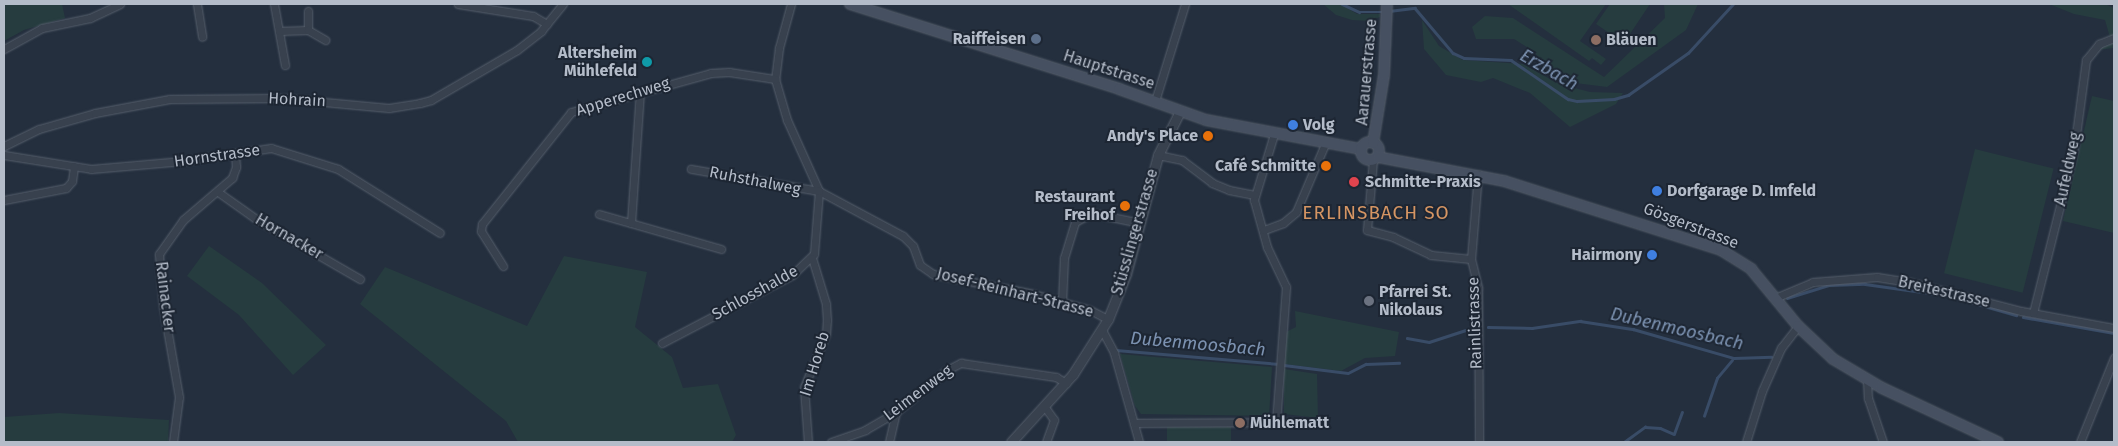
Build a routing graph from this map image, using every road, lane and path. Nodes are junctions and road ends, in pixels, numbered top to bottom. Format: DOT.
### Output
graph roads {
  1 [pos="120,4"];
  2 [pos="197,4"];
  3 [pos="274,4"];
  4 [pos="458,4"];
  5 [pos="563,4"];
  6 [pos="791,4"];
  7 [pos="850,4"];
  8 [pos="1185,4"];
  9 [pos="1387,4"];
  10 [pos="308,11"];
  11 [pos="548,24"];
  12 [pos="308,30"];
  13 [pos="279,31"];
  14 [pos="202,37"];
  15 [pos="2114,38"];
  16 [pos="325,40"];
  17 [pos="4,50"];
  18 [pos="285,65"];
  19 [pos="775,79"];
  20 [pos="640,92"];
  21 [pos="1155,101"];
  22 [pos="1180,112"];
  23 [pos="1274,134"];
  24 [pos="1373,142"];
  25 [pos="1325,144"];
  26 [pos="4,146"];
  27 [pos="1362,149"];
  28 [pos="235,153"];
  29 [pos="4,155"];
  30 [pos="1158,155"];
  31 [pos="1376,158"];
  32 [pos="74,166"];
  33 [pos="691,169"];
  34 [pos="1478,174"];
  35 [pos="819,191"];
  36 [pos="218,192"];
  37 [pos="1255,195"];
  38 [pos="4,200"];
  39 [pos="599,214"];
  40 [pos="631,223"];
  41 [pos="1140,223"];
  42 [pos="1264,230"];
  43 [pos="440,233"];
  44 [pos="721,249"];
  45 [pos="812,258"];
  46 [pos="1471,259"];
  47 [pos="503,266"];
  48 [pos="360,280"];
  49 [pos="1776,298"];
  50 [pos="1062,302"];
  51 [pos="2033,313"];
  52 [pos="1108,319"];
  53 [pos="1798,326"];
  54 [pos="2114,328"];
  55 [pos="1102,330"];
  56 [pos="662,343"];
  57 [pos="2114,358"];
  58 [pos="1867,380"];
  59 [pos="1066,383"];
  60 [pos="1044,406"];
  61 [pos="896,412"];
  62 [pos="1276,422"];
  63 [pos="1303,422"];
  64 [pos="1134,423"];
  65 [pos="173,442"];
  66 [pos="808,442"];
  67 [pos="831,442"];
  68 [pos="889,442"];
  69 [pos="1011,442"];
  70 [pos="1046,442"];
  71 [pos="1139,442"];
  72 [pos="1479,442"];
  73 [pos="1746,442"];
  74 [pos="1883,442"];
  75 [pos="1998,442"];
  76 [pos="2080,442"];
  1 -- 17 [label="street"];
  2 -- 14 [label="street"];
  3 -- 13 [label="street"];
  4 -- 11 [label="street"];
  5 -- 11 [label="street, Hohrain"];
  6 -- 19 [label="street"];
  7 -- 21 [label="main road, Hauptstrasse"];
  8 -- 21 [label="street"];
  9 -- 24 [label="main road, Aarauerstrasse"];
  10 -- 12 [label="street"];
  11 -- 26 [label="street, Hohrain"];
  12 -- 13 [label="street"];
  12 -- 16 [label="street"];
  13 -- 18 [label="street"];
  15 -- 51 [label="street, Aufeldweg"];
  19 -- 20 [label="street, Apperechweg"];
  19 -- 35 [label="street"];
  20 -- 40 [label="street"];
  20 -- 47 [label="street, Apperechweg"];
  21 -- 22 [label="main road, Hauptstrasse"];
  22 -- 23 [label="main road, Hauptstrasse"];
  22 -- 30 [label="street, Stüsslingerstrasse"];
  23 -- 25 [label="main road, Hauptstrasse"];
  23 -- 37 [label="street"];
  24 -- 27 [label="main road"];
  24 -- 31 [label="main road"];
  25 -- 27 [label="main road, Hauptstrasse"];
  25 -- 42 [label="street"];
  27 -- 31 [label="main road"];
  28 -- 32 [label="street, Hornstrasse"];
  28 -- 36 [label="street, Rainacker"];
  28 -- 43 [label="street, Hornstrasse"];
  29 -- 32 [label="street, Hornstrasse"];
  30 -- 37 [label="street"];
  30 -- 41 [label="street, Stüsslingerstrasse"];
  31 -- 34 [label="main road, Gösgerstrasse"];
  31 -- 46 [label="street"];
  32 -- 38 [label="street"];
  33 -- 35 [label="street, Ruhsthalweg"];
  34 -- 46 [label="street, Rainlistrasse"];
  34 -- 49 [label="main road, Gösgerstrasse"];
  35 -- 45 [label="street, Schlosshalde"];
  35 -- 50 [label="street, Josef-Reinhart-Strasse"];
  36 -- 48 [label="street, Hornacker"];
  36 -- 65 [label="street, Rainacker"];
  37 -- 42 [label="street"];
  39 -- 40 [label="street"];
  40 -- 44 [label="street"];
  41 -- 50 [label="street"];
  41 -- 52 [label="street, Stüsslingerstrasse"];
  42 -- 62 [label="street"];
  45 -- 56 [label="street, Schlosshalde"];
  45 -- 66 [label="street, Im Horeb"];
  46 -- 72 [label="street, Rainlistrasse"];
  49 -- 51 [label="street, Breitestrasse"];
  49 -- 53 [label="main road, Gösgerstrasse"];
  50 -- 52 [label="street, Josef-Reinhart-Strasse"];
  51 -- 54 [label="street, Breitestrasse"];
  52 -- 55 [label="street, Stüsslingerstrasse"];
  53 -- 58 [label="main road, Gösgerstrasse"];
  53 -- 73 [label="street"];
  55 -- 59 [label="street, Stüsslingerstrasse"];
  55 -- 64 [label="street"];
  57 -- 76 [label="street"];
  58 -- 74 [label="street"];
  58 -- 75 [label="main road, Gösgerstrasse"];
  59 -- 60 [label="street, Stüsslingerstrasse"];
  59 -- 61 [label="street, Leimenweg"];
  60 -- 69 [label="street, Stüsslingerstrasse"];
  60 -- 70 [label="street"];
  61 -- 67 [label="street, Leimenweg"];
  61 -- 68 [label="street"];
  62 -- 63 [label="street"];
  62 -- 64 [label="street"];
  64 -- 71 [label="street"];
}
